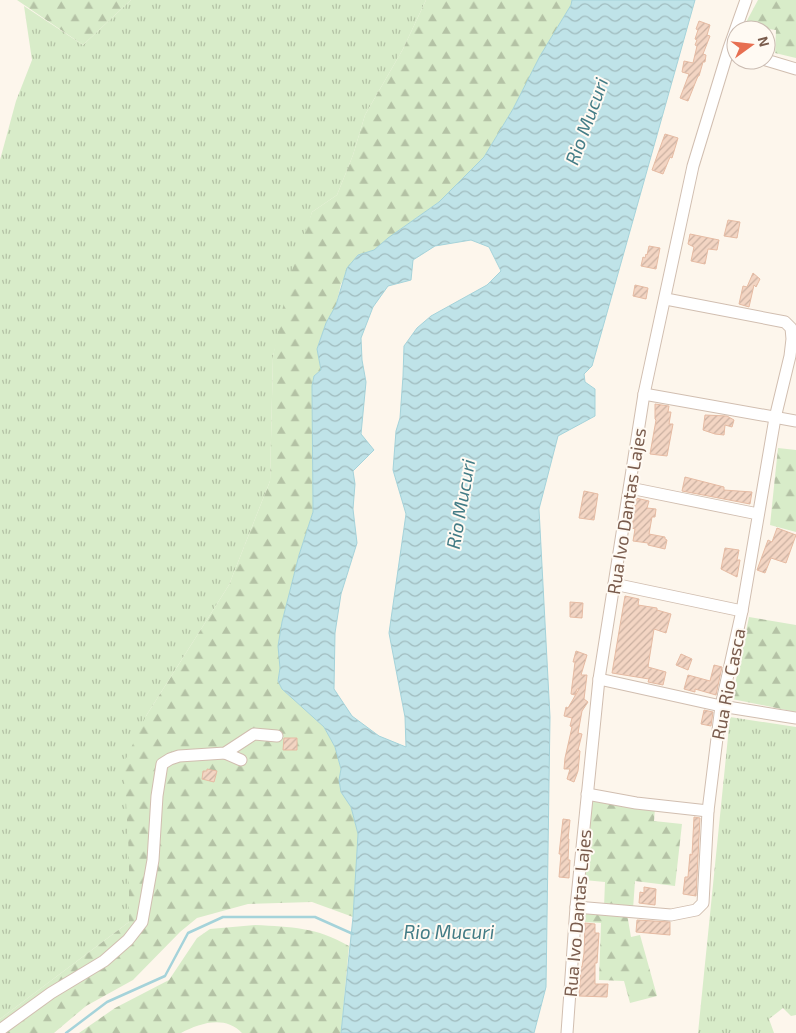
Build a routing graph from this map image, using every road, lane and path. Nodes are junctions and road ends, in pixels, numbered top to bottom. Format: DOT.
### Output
graph roads {
  1 [pos="746,0"];
  2 [pos="741,20"];
  3 [pos="776,63"];
  4 [pos="796,69"];
  5 [pos="726,70"];
  6 [pos="666,299"];
  7 [pos="644,394"];
  8 [pos="775,418"];
  9 [pos="796,421"];
  10 [pos="630,488"];
  11 [pos="758,514"];
  12 [pos="614,584"];
  13 [pos="742,611"];
  14 [pos="599,679"];
  15 [pos="721,706"];
  16 [pos="796,718"];
  17 [pos="278,736"];
  18 [pos="225,753"];
  19 [pos="241,760"];
  20 [pos="587,794"];
  21 [pos="708,811"];
  22 [pos="576,907"];
  23 [pos="0,1030"];
  24 [pos="567,1033"];
  1 -- 2 [label="street, Rua Ivo Dantas Lajes"];
  3 -- 4 [label="street"];
  5 -- 6 [label="street, Rua Ivo Dantas Lajes"];
  6 -- 7 [label="street, Rua Ivo Dantas Lajes"];
  6 -- 8 [label="street, Rua Rio Casca"];
  7 -- 8 [label="street"];
  7 -- 10 [label="street, Rua Ivo Dantas Lajes"];
  8 -- 9 [label="street"];
  8 -- 11 [label="street, Rua Rio Casca"];
  10 -- 11 [label="street"];
  10 -- 12 [label="street, Rua Ivo Dantas Lajes"];
  11 -- 13 [label="street, Rua Rio Casca"];
  12 -- 13 [label="street"];
  12 -- 14 [label="street, Rua Ivo Dantas Lajes"];
  13 -- 15 [label="street, Rua Rio Casca"];
  14 -- 15 [label="street"];
  14 -- 20 [label="street, Rua Ivo Dantas Lajes"];
  15 -- 16 [label="street"];
  15 -- 21 [label="street, Rua Rio Casca"];
  17 -- 18 [label="street"];
  18 -- 19 [label="street"];
  18 -- 23 [label="street"];
  20 -- 21 [label="street"];
  20 -- 22 [label="street, Rua Ivo Dantas Lajes"];
  21 -- 22 [label="street, Rua Rio Casca"];
  22 -- 24 [label="street, Rua Ivo Dantas Lajes"];
}
